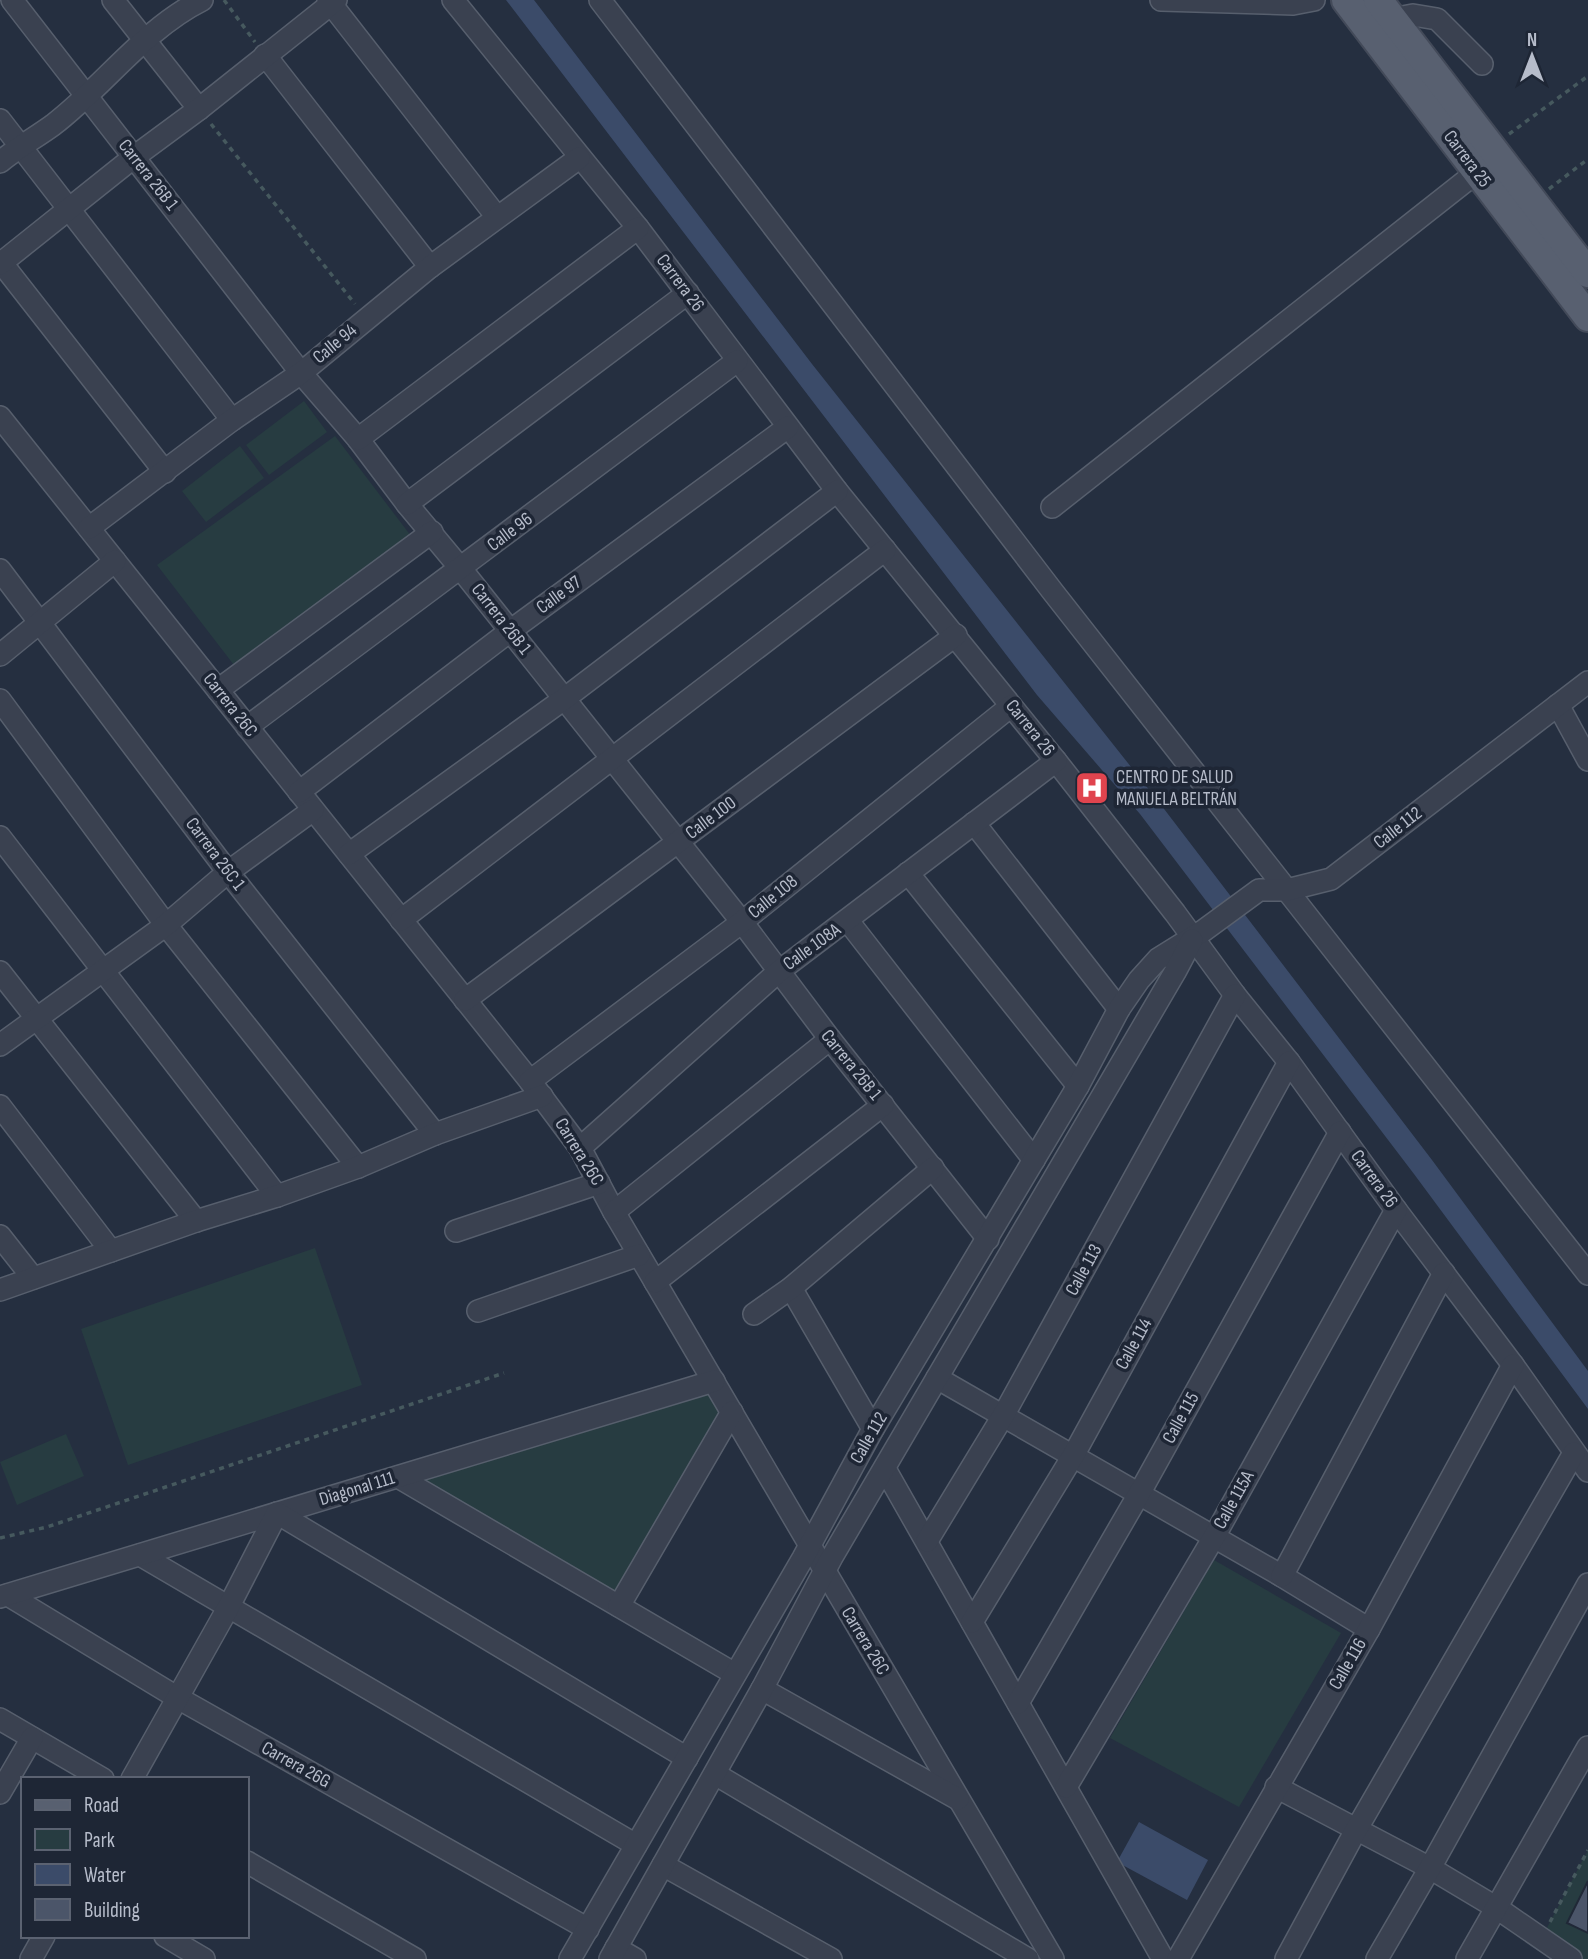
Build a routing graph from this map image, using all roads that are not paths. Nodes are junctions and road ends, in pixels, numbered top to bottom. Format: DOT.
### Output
graph roads {
  1 [pos="12,0"];
  2 [pos="113,0"];
  3 [pos="202,0"];
  4 [pos="453,0"];
  5 [pos="600,0"];
  6 [pos="1161,0"];
  7 [pos="1314,0"];
  8 [pos="1346,0"];
  9 [pos="332,1"];
  10 [pos="1385,10"];
  11 [pos="145,41"];
  12 [pos="265,55"];
  13 [pos="1482,64"];
  14 [pos="86,95"];
  15 [pos="199,109"];
  16 [pos="0,120"];
  17 [pos="19,145"];
  18 [pos="134,157"];
  19 [pos="579,158"];
  20 [pos="0,162"];
  21 [pos="1477,172"];
  22 [pos="69,209"];
  23 [pos="497,217"];
  24 [pos="638,228"];
  25 [pos="0,263"];
  26 [pos="430,267"];
  27 [pos="1588,273"];
  28 [pos="688,293"];
  29 [pos="1588,317"];
  30 [pos="737,361"];
  31 [pos="301,373"];
  32 [pos="0,417"];
  33 [pos="232,420"];
  34 [pos="788,427"];
  35 [pos="358,439"];
  36 [pos="165,471"];
  37 [pos="837,491"];
  38 [pos="407,504"];
  39 [pos="1052,507"];
  40 [pos="89,528"];
  41 [pos="432,532"];
  42 [pos="885,550"];
  43 [pos="115,561"];
  44 [pos="461,569"];
  45 [pos="0,570"];
  46 [pos="41,622"];
  47 [pos="510,631"];
  48 [pos="956,635"];
  49 [pos="0,655"];
  50 [pos="1588,682"];
  51 [pos="218,690"];
  52 [pos="564,699"];
  53 [pos="0,701"];
  54 [pos="1558,705"];
  55 [pos="1011,706"];
  56 [pos="247,727"];
  57 [pos="1588,760"];
  58 [pos="612,761"];
  59 [pos="1056,761"];
  60 [pos="299,792"];
  61 [pos="313,810"];
  62 [pos="974,823"];
  63 [pos="0,836"];
  64 [pos="679,842"];
  65 [pos="349,854"];
  66 [pos="228,872"];
  67 [pos="908,873"];
  68 [pos="1287,890"];
  69 [pos="401,920"];
  70 [pos="848,921"];
  71 [pos="742,922"];
  72 [pos="166,925"];
  73 [pos="1198,934"];
  74 [pos="0,972"];
  75 [pos="103,972"];
  76 [pos="778,972"];
  77 [pos="1235,995"];
  78 [pos="466,1000"];
  79 [pos="1119,1009"];
  80 [pos="36,1019"];
  81 [pos="830,1039"];
  82 [pos="0,1045"];
  83 [pos="1289,1062"];
  84 [pos="1078,1086"];
  85 [pos="536,1088"];
  86 [pos="883,1105"];
  87 [pos="0,1106"];
  88 [pos="1340,1132"];
  89 [pos="435,1133"];
  90 [pos="580,1148"];
  91 [pos="1034,1160"];
  92 [pos="358,1167"];
  93 [pos="933,1168"];
  94 [pos="599,1183"];
  95 [pos="277,1196"];
  96 [pos="1396,1210"];
  97 [pos="614,1212"];
  98 [pos="196,1221"];
  99 [pos="456,1231"];
  100 [pos="0,1236"];
  101 [pos="988,1239"];
  102 [pos="111,1251"];
  103 [pos="639,1255"];
  104 [pos="1444,1273"];
  105 [pos="1588,1274"];
  106 [pos="33,1278"];
  107 [pos="655,1282"];
  108 [pos="791,1288"];
  109 [pos="0,1290"];
  110 [pos="478,1311"];
  111 [pos="754,1314"];
  112 [pos="1513,1364"];
  113 [pos="937,1378"];
  114 [pos="714,1381"];
  115 [pos="732,1412"];
  116 [pos="1003,1416"];
  117 [pos="873,1429"];
  118 [pos="1574,1453"];
  119 [pos="1073,1456"];
  120 [pos="886,1469"];
  121 [pos="1588,1471"];
  122 [pos="398,1477"];
  123 [pos="1139,1494"];
  124 [pos="277,1513"];
  125 [pos="1214,1537"];
  126 [pos="927,1541"];
  127 [pos="810,1544"];
  128 [pos="140,1555"];
  129 [pos="825,1570"];
  130 [pos="1282,1576"];
  131 [pos="1588,1584"];
  132 [pos="4,1596"];
  133 [pos="619,1606"];
  134 [pos="228,1608"];
  135 [pos="972,1622"];
  136 [pos="1369,1629"];
  137 [pos="735,1674"];
  138 [pos="762,1689"];
  139 [pos="178,1698"];
  140 [pos="1018,1703"];
  141 [pos="0,1719"];
  142 [pos="32,1738"];
  143 [pos="1588,1747"];
  144 [pos="687,1758"];
  145 [pos="715,1774"];
  146 [pos="100,1777"];
  147 [pos="133,1777"];
  148 [pos="1066,1787"];
  149 [pos="1276,1787"];
  150 [pos="0,1793"];
  151 [pos="960,1800"];
  152 [pos="1356,1830"];
  153 [pos="636,1845"];
  154 [pos="248,1863"];
  155 [pos="663,1865"];
  156 [pos="1430,1868"];
  157 [pos="1497,1908"];
  158 [pos="588,1929"];
  159 [pos="43,1938"];
  160 [pos="168,1938"];
  161 [pos="613,1954"];
  162 [pos="31,1959"];
  163 [pos="204,1959"];
  164 [pos="415,1959"];
  165 [pos="570,1959"];
  166 [pos="635,1959"];
  167 [pos="831,1959"];
  168 [pos="1028,1959"];
  169 [pos="1053,1959"];
  170 [pos="1163,1959"];
  171 [pos="1178,1959"];
  172 [pos="1286,1959"];
  173 [pos="1377,1959"];
  174 [pos="1467,1959"];
  175 [pos="1571,1959"];
  1 -- 14 [label="street, Carrera 26B 1"];
  2 -- 11 [label="street"];
  3 -- 11 [label="street"];
  4 -- 19 [label="street, Carrera 26"];
  5 -- 68 [label="street"];
  6 -- 7 [label="street"];
  8 -- 21 [label="main road, Carrera 25"];
  9 -- 12 [label="street"];
  9 -- 23 [label="street"];
  10 -- 13 [label="street"];
  10 -- 27 [label="main road, Carrera 25"];
  11 -- 14 [label="street"];
  11 -- 15 [label="street"];
  12 -- 15 [label="street"];
  12 -- 26 [label="street"];
  14 -- 17 [label="street"];
  14 -- 18 [label="street, Carrera 26B 1"];
  15 -- 18 [label="street"];
  16 -- 17 [label="street"];
  17 -- 20 [label="street"];
  17 -- 22 [label="street"];
  18 -- 22 [label="street"];
  18 -- 31 [label="street, Carrera 26B 1"];
  19 -- 23 [label="street, Calle 94"];
  19 -- 24 [label="street, Carrera 26"];
  21 -- 29 [label="main road, Carrera 25"];
  21 -- 39 [label="street"];
  22 -- 25 [label="street"];
  22 -- 33 [label="street"];
  23 -- 26 [label="street, Calle 94"];
  24 -- 28 [label="street, Carrera 26"];
  24 -- 35 [label="street"];
  25 -- 36 [label="street"];
  26 -- 31 [label="street, Calle 94"];
  28 -- 30 [label="street, Carrera 26"];
  28 -- 38 [label="street"];
  30 -- 34 [label="street, Carrera 26"];
  30 -- 44 [label="street, Calle 96"];
  31 -- 33 [label="street, Calle 94"];
  31 -- 35 [label="street, Carrera 26B 1"];
  32 -- 40 [label="street, Carrera 26C"];
  33 -- 36 [label="street, Calle 94"];
  34 -- 37 [label="street, Carrera 26"];
  34 -- 47 [label="street, Calle 97"];
  35 -- 38 [label="street, Carrera 26B 1"];
  36 -- 40 [label="street, Calle 94"];
  37 -- 42 [label="street, Carrera 26"];
  37 -- 52 [label="street"];
  38 -- 41 [label="street, Carrera 26B 1"];
  40 -- 43 [label="street, Carrera 26C"];
  41 -- 44 [label="street, Carrera 26B 1"];
  41 -- 51 [label="street"];
  42 -- 48 [label="street, Carrera 26"];
  42 -- 58 [label="street"];
  43 -- 46 [label="street"];
  43 -- 51 [label="street, Carrera 26C"];
  44 -- 47 [label="street, Carrera 26B 1"];
  44 -- 56 [label="street, Calle 96"];
  45 -- 46 [label="street, Carrera 26C 1"];
  46 -- 49 [label="street"];
  46 -- 66 [label="street, Carrera 26C 1"];
  47 -- 52 [label="street, Carrera 26B 1"];
  47 -- 60 [label="street, Calle 97"];
  48 -- 55 [label="street, Carrera 26"];
  48 -- 64 [label="street, Calle 100"];
  50 -- 54 [label="street, Calle 112"];
  51 -- 56 [label="street, Carrera 26C"];
  52 -- 58 [label="street, Carrera 26B 1"];
  52 -- 65 [label="street"];
  53 -- 72 [label="street"];
  54 -- 57 [label="street"];
  54 -- 68 [label="street, Calle 112"];
  55 -- 59 [label="street, Carrera 26"];
  55 -- 71 [label="street, Calle 108"];
  56 -- 60 [label="street, Carrera 26C"];
  58 -- 64 [label="street, Carrera 26B 1"];
  58 -- 69 [label="street"];
  59 -- 62 [label="street, Calle 108A"];
  59 -- 73 [label="street, Carrera 26"];
  60 -- 61 [label="street, Carrera 26C"];
  61 -- 65 [label="street, Carrera 26C"];
  61 -- 66 [label="street"];
  62 -- 67 [label="street, Calle 108A"];
  62 -- 79 [label="street"];
  63 -- 75 [label="street"];
  64 -- 71 [label="street, Carrera 26B 1"];
  64 -- 78 [label="street, Calle 100"];
  65 -- 69 [label="street, Carrera 26C"];
  66 -- 72 [label="street"];
  66 -- 89 [label="street, Carrera 26C 1"];
  67 -- 70 [label="street, Calle 108A"];
  67 -- 84 [label="street"];
  68 -- 73 [label="street, Calle 112"];
  68 -- 105 [label="street"];
  69 -- 78 [label="street, Carrera 26C"];
  70 -- 76 [label="street, Calle 108A"];
  70 -- 91 [label="street"];
  71 -- 76 [label="street, Carrera 26B 1"];
  71 -- 85 [label="street, Calle 108"];
  72 -- 75 [label="street"];
  72 -- 92 [label="street"];
  73 -- 77 [label="street, Carrera 26"];
  73 -- 79 [label="street, Calle 112"];
  73 -- 113 [label="street, Calle 112"];
  74 -- 80 [label="street"];
  75 -- 80 [label="street"];
  75 -- 95 [label="street"];
  76 -- 81 [label="street, Carrera 26B 1"];
  76 -- 90 [label="street, Calle 108A"];
  77 -- 83 [label="street, Carrera 26"];
  77 -- 116 [label="street, Calle 113"];
  78 -- 85 [label="street, Carrera 26C"];
  79 -- 84 [label="street, Calle 112"];
  80 -- 82 [label="street"];
  80 -- 98 [label="street"];
  81 -- 86 [label="street, Carrera 26B 1"];
  81 -- 97 [label="street"];
  83 -- 88 [label="street, Carrera 26"];
  83 -- 119 [label="street, Calle 114"];
  84 -- 91 [label="street, Calle 112"];
  85 -- 89 [label="street, Calle 108"];
  85 -- 90 [label="street, Carrera 26C"];
  86 -- 93 [label="street, Carrera 26B 1"];
  86 -- 107 [label="street"];
  87 -- 102 [label="street"];
  88 -- 96 [label="street, Carrera 26"];
  88 -- 123 [label="street, Calle 115"];
  89 -- 92 [label="street, Calle 108"];
  90 -- 94 [label="street, Carrera 26C"];
  91 -- 101 [label="street, Calle 112"];
  92 -- 95 [label="street, Calle 108"];
  93 -- 101 [label="street, Carrera 26B 1"];
  93 -- 108 [label="street"];
  94 -- 97 [label="street, Carrera 26C"];
  94 -- 99 [label="street"];
  95 -- 98 [label="street, Calle 108"];
  96 -- 104 [label="street, Carrera 26"];
  96 -- 125 [label="street, Calle 115A"];
  97 -- 103 [label="street, Carrera 26C"];
  98 -- 102 [label="street, Calle 108"];
  100 -- 106 [label="street"];
  101 -- 117 [label="street, Calle 112"];
  102 -- 106 [label="street, Calle 108"];
  103 -- 107 [label="street, Carrera 26C"];
  103 -- 110 [label="street"];
  104 -- 112 [label="street, Carrera 26"];
  104 -- 130 [label="street"];
  106 -- 109 [label="street, Calle 108"];
  107 -- 114 [label="street, Carrera 26C"];
  108 -- 111 [label="street"];
  108 -- 117 [label="street"];
  112 -- 118 [label="street, Carrera 26"];
  112 -- 136 [label="street, Calle 116"];
  113 -- 116 [label="street"];
  113 -- 120 [label="street, Calle 112"];
  114 -- 115 [label="street, Carrera 26C"];
  114 -- 122 [label="street, Diagonal 111"];
  115 -- 127 [label="street, Carrera 26C"];
  115 -- 133 [label="street"];
  116 -- 119 [label="street"];
  116 -- 126 [label="street, Calle 113"];
  117 -- 127 [label="street, Calle 112"];
  118 -- 121 [label="street, Carrera 26"];
  118 -- 152 [label="street"];
  119 -- 123 [label="street"];
  119 -- 135 [label="street, Calle 114"];
  120 -- 126 [label="street"];
  120 -- 129 [label="street, Calle 112"];
  122 -- 124 [label="street, Diagonal 111"];
  122 -- 133 [label="street"];
  123 -- 125 [label="street"];
  123 -- 140 [label="street, Calle 115"];
  124 -- 128 [label="street, Diagonal 111"];
  124 -- 134 [label="street"];
  124 -- 144 [label="street"];
  125 -- 130 [label="street"];
  125 -- 148 [label="street, Calle 115A"];
  126 -- 135 [label="street"];
  127 -- 129 [label="street, Carrera 26C"];
  127 -- 137 [label="street, Calle 112"];
  128 -- 132 [label="street, Diagonal 111"];
  128 -- 134 [label="street"];
  129 -- 138 [label="street, Calle 112"];
  129 -- 151 [label="street, Carrera 26C"];
  130 -- 136 [label="street"];
  131 -- 156 [label="street"];
  132 -- 139 [label="street, Carrera 26G"];
  133 -- 137 [label="street"];
  134 -- 139 [label="street"];
  134 -- 153 [label="street"];
  135 -- 140 [label="street"];
  136 -- 149 [label="street, Calle 116"];
  137 -- 144 [label="street, Calle 112"];
  138 -- 145 [label="street, Calle 112"];
  138 -- 151 [label="street"];
  139 -- 147 [label="street"];
  139 -- 158 [label="street, Carrera 26G"];
  140 -- 148 [label="street"];
  141 -- 142 [label="street"];
  142 -- 146 [label="street"];
  142 -- 150 [label="street"];
  143 -- 157 [label="street"];
  144 -- 153 [label="street, Calle 112"];
  145 -- 155 [label="street, Calle 112"];
  145 -- 168 [label="street"];
  148 -- 170 [label="street"];
  149 -- 152 [label="street"];
  149 -- 171 [label="street, Calle 116"];
  151 -- 169 [label="street, Carrera 26C"];
  152 -- 156 [label="street"];
  152 -- 172 [label="street"];
  153 -- 158 [label="street, Calle 112"];
  154 -- 164 [label="street"];
  155 -- 161 [label="street, Calle 112"];
  155 -- 167 [label="street"];
  156 -- 157 [label="street"];
  156 -- 173 [label="street"];
  157 -- 174 [label="street"];
  157 -- 175 [label="street"];
  158 -- 165 [label="street, Calle 112"];
  159 -- 162 [label="street"];
  160 -- 163 [label="street"];
  161 -- 166 [label="street"];
}
